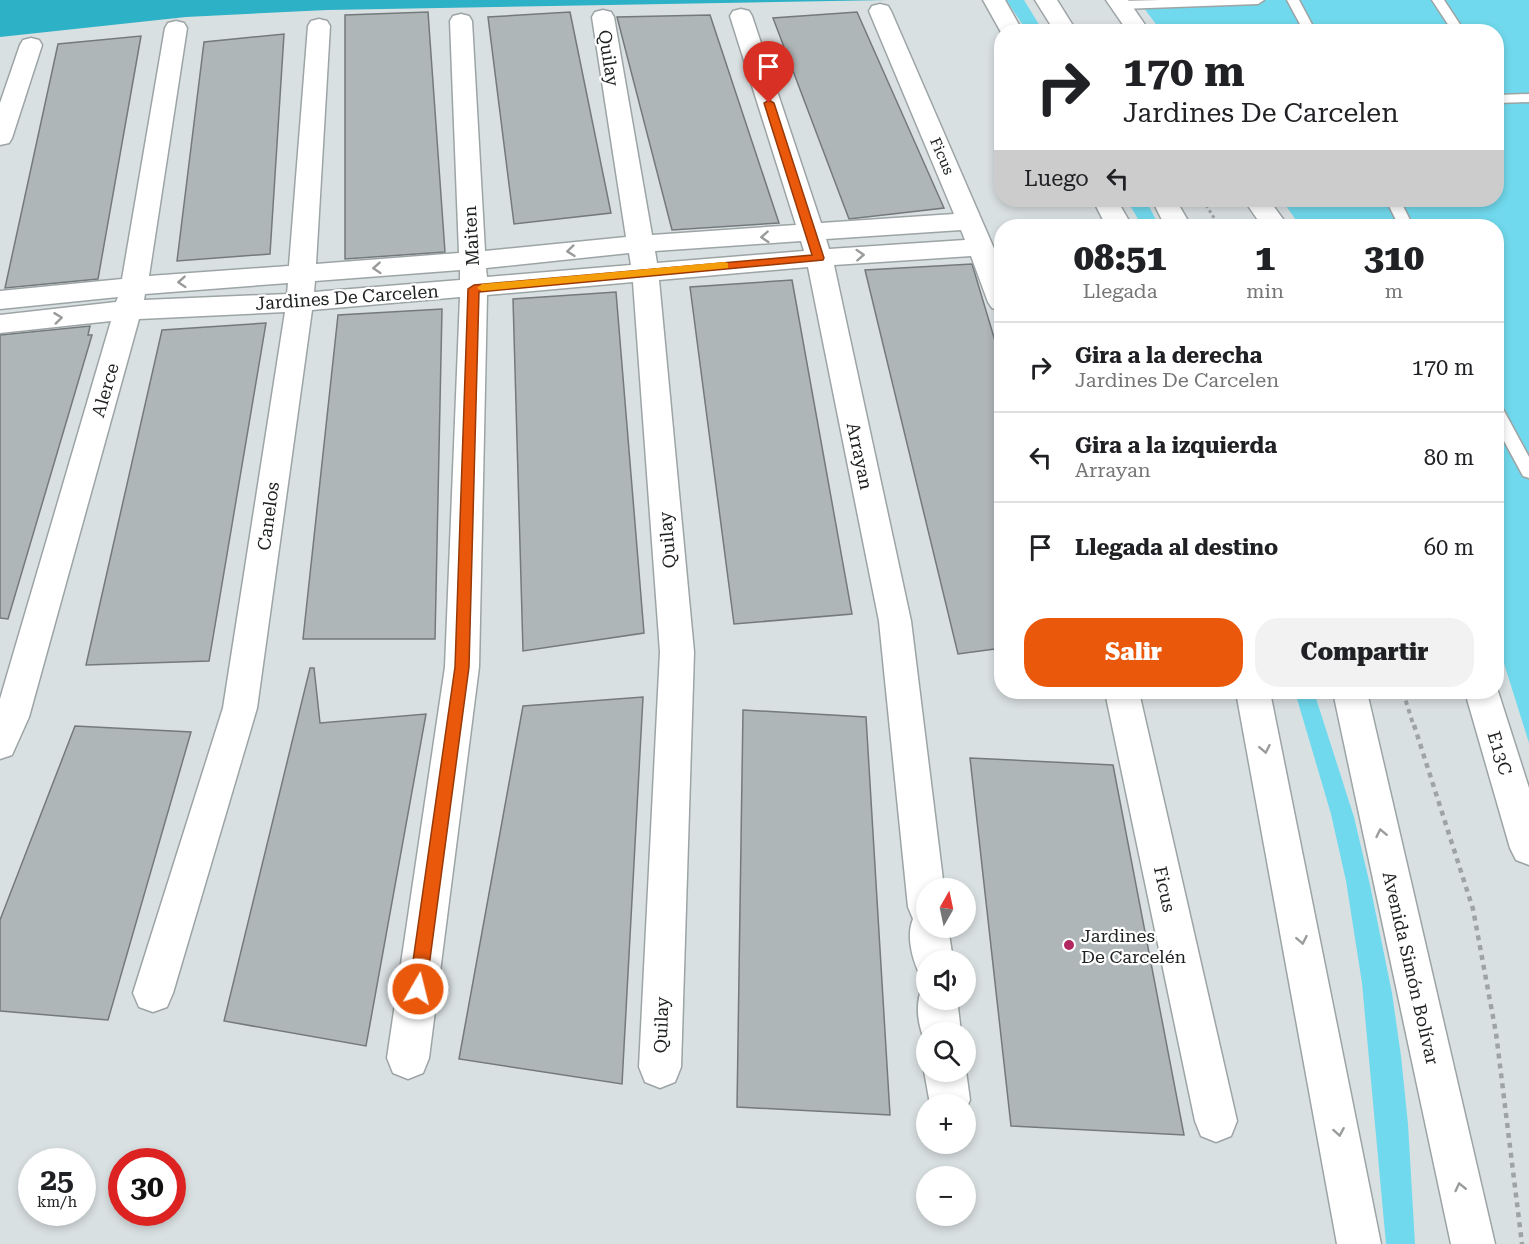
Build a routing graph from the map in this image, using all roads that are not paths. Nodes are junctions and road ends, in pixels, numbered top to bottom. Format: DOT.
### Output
graph roads {
  1 [pos="994,0"];
  2 [pos="1046,0"];
  3 [pos="1258,0"];
  4 [pos="1293,0"];
  5 [pos="1438,0"];
  6 [pos="1119,3"];
  7 [pos="880,11"];
  8 [pos="741,15"];
  9 [pos="603,17"];
  10 [pos="461,21"];
  11 [pos="1008,24"];
  12 [pos="1061,24"];
  13 [pos="1133,24"];
  14 [pos="1306,24"];
  15 [pos="1454,24"];
  16 [pos="319,26"];
  17 [pos="176,28"];
  18 [pos="31,45"];
  19 [pos="1529,98"];
  20 [pos="1504,99"];
  21 [pos="0,138"];
  22 [pos="970,221"];
  23 [pos="815,246"];
  24 [pos="981,247"];
  25 [pos="643,258"];
  26 [pos="473,275"];
  27 [pos="994,281"];
  28 [pos="301,288"];
  29 [pos="131,298"];
  30 [pos="0,300"];
  31 [pos="0,324"];
  32 [pos="1504,425"];
  33 [pos="1529,472"];
  34 [pos="1124,699"];
  35 [pos="1255,699"];
  36 [pos="1352,699"];
  37 [pos="1484,699"];
  38 [pos="0,744"];
  39 [pos="1529,848"];
  40 [pos="924,878"];
  41 [pos="153,993"];
  42 [pos="408,1058"];
  43 [pos="660,1067"];
  44 [pos="1216,1121"];
  45 [pos="1359,1244"];
  46 [pos="1473,1244"];
  1 -- 11 [label="main road"];
  2 -- 12 [label="main road"];
  3 -- 6 [label="lane"];
  4 -- 14 [label="lane"];
  5 -- 15 [label="lane"];
  6 -- 13 [label="main road"];
  7 -- 22 [label="main road, Ficus"];
  8 -- 23 [label="main road, Arrayan"];
  9 -- 25 [label="main road, Quilay"];
  10 -- 26 [label="main road, Maiten"];
  16 -- 28 [label="main road, Canelos"];
  17 -- 29 [label="main road, Alerce"];
  18 -- 21 [label="main road"];
  19 -- 20 [label="lane"];
  22 -- 23 [label="main road, Jardines De Carcelen"];
  22 -- 24 [label="main road, Ficus"];
  23 -- 24 [label="main road, Jardines De Carcelen, one-way"];
  23 -- 25 [label="main road, Jardines De Carcelen"];
  23 -- 40 [label="main road, Arrayan"];
  24 -- 27 [label="main road, Ficus"];
  25 -- 26 [label="main road, Jardines De Carcelen"];
  25 -- 43 [label="main road, Quilay"];
  26 -- 28 [label="main road, Jardines De Carcelen"];
  26 -- 42 [label="main road, Maiten"];
  28 -- 29 [label="main road, Jardines De Carcelen"];
  28 -- 41 [label="main road, Canelos"];
  29 -- 30 [label="main road, Jardines De Carcelen"];
  31 -- 29 [label="main road, Jardines De Carcelen, one-way"];
  29 -- 38 [label="main road, Alerce"];
  32 -- 33 [label="lane"];
  34 -- 44 [label="main road, Ficus"];
  35 -- 45 [label="main road, one-way"];
  46 -- 36 [label="main road, Avenida Simón Bolívar, one-way"];
  37 -- 39 [label="main road, E13C"];
}
